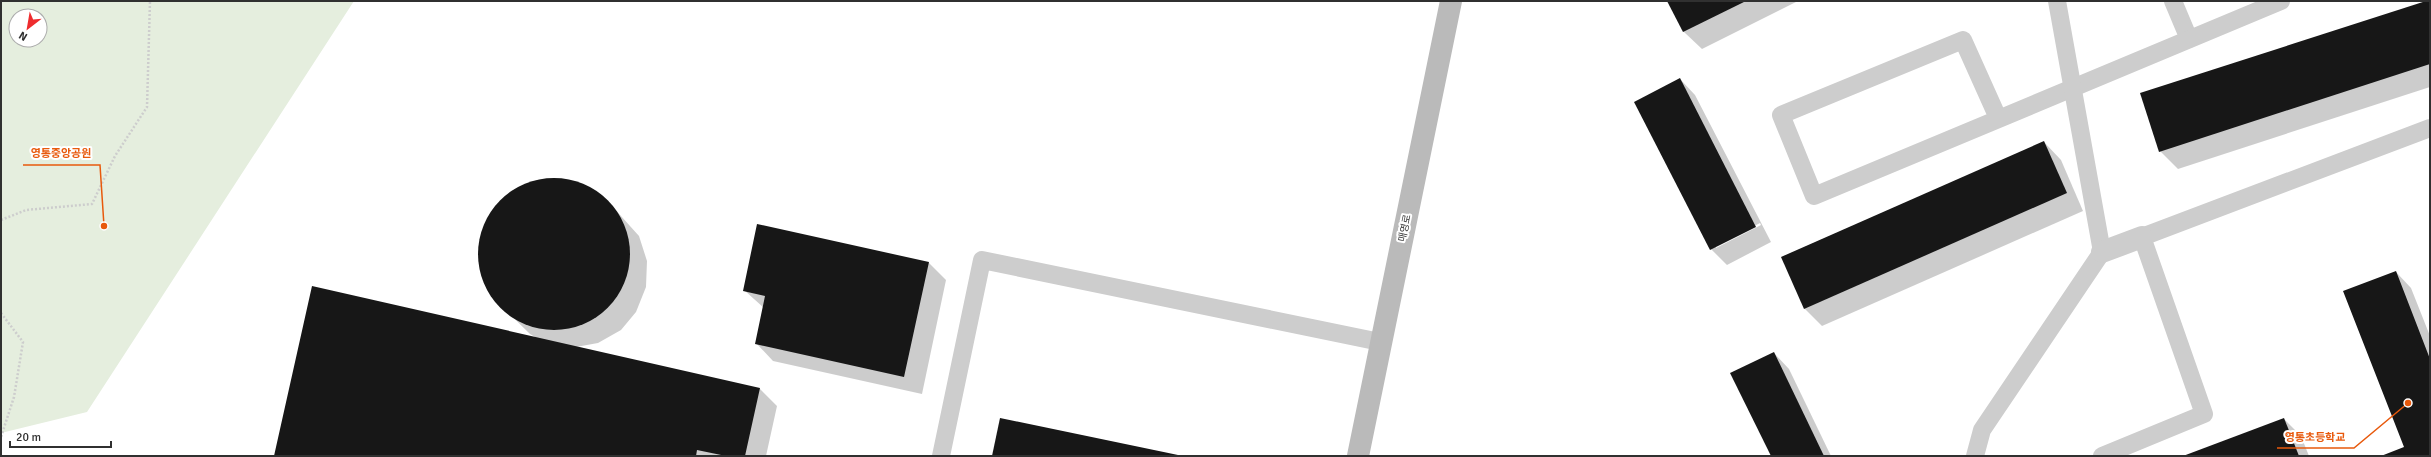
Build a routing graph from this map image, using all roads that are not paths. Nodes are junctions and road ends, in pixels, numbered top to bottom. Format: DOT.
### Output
graph roads {
  1 [pos="1451,1"];
  2 [pos="2057,1"];
  3 [pos="2173,1"];
  4 [pos="2281,1"];
  5 [pos="2189,39"];
  6 [pos="2072,86"];
  7 [pos="1998,118"];
  8 [pos="2430,128"];
  9 [pos="2142,237"];
  10 [pos="2102,252"];
  11 [pos="1380,342"];
  12 [pos="941,456"];
  13 [pos="1358,456"];
  14 [pos="1975,456"];
  15 [pos="2102,456"];
  1 -- 11 [label="street, 매영로"];
  2 -- 6 [label="lane"];
  3 -- 5 [label="lane"];
  4 -- 5 [label="lane"];
  5 -- 6 [label="lane"];
  6 -- 7 [label="lane"];
  6 -- 10 [label="lane"];
  7 -- 7 [label="lane"];
  8 -- 9 [label="lane"];
  9 -- 10 [label="street"];
  9 -- 15 [label="lane"];
  10 -- 14 [label="lane"];
  11 -- 12 [label="lane"];
  11 -- 13 [label="street, 매영로"];
}
